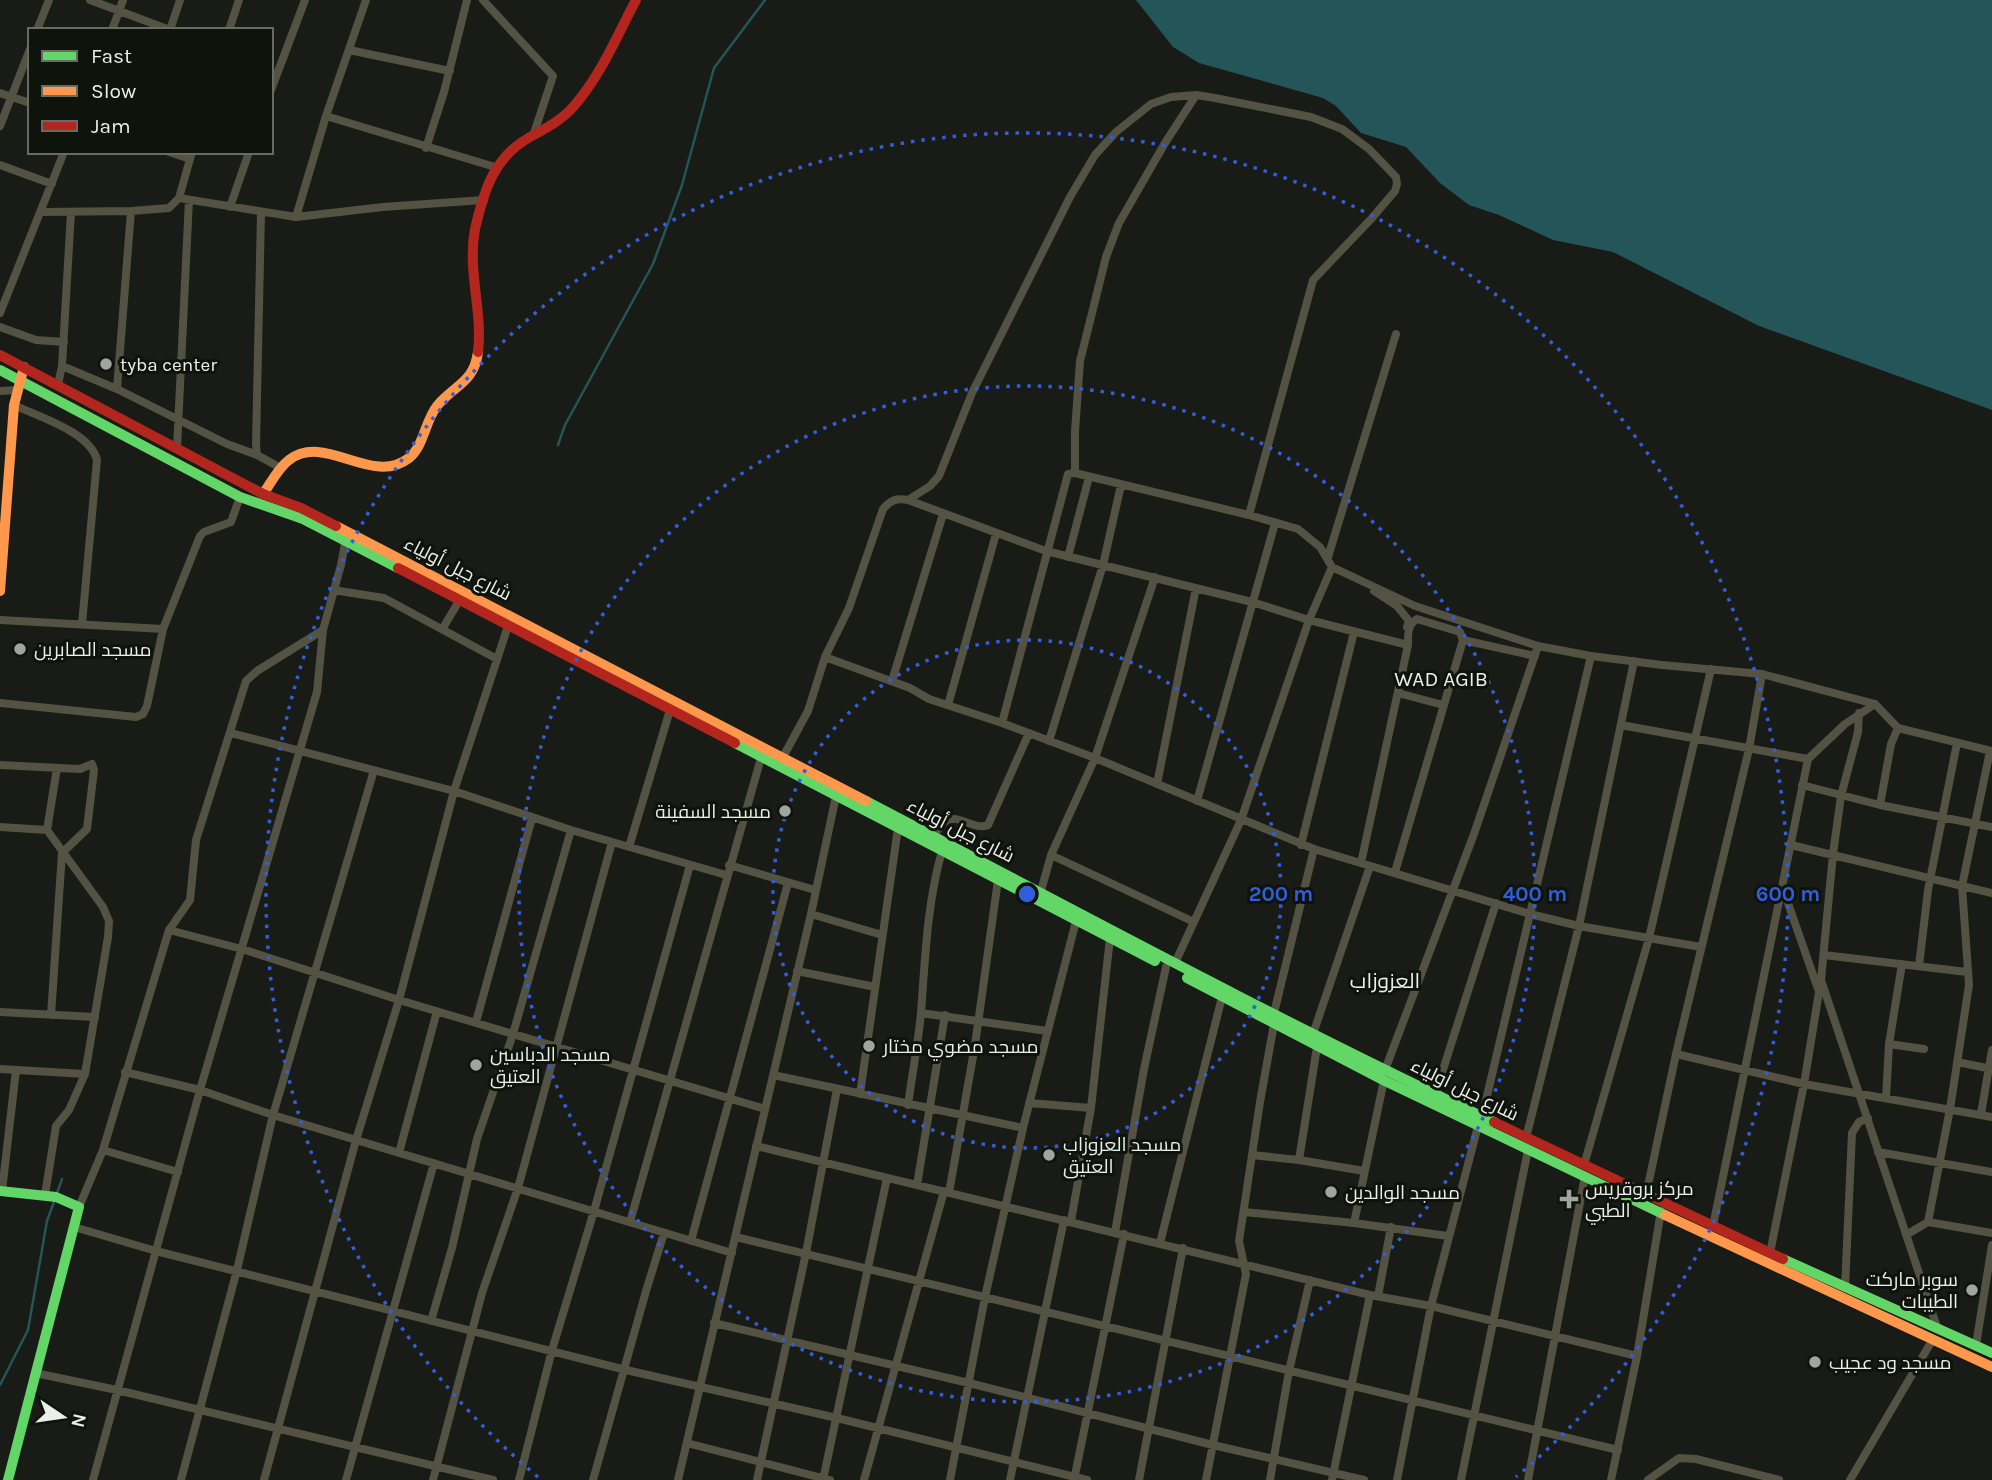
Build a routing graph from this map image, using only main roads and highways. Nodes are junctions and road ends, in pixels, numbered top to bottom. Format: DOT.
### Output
graph roads {
  1 [pos="636,0"];
  2 [pos="0,355"];
  3 [pos="24,368"];
  4 [pos="0,370"];
  5 [pos="18,385"];
  6 [pos="263,494"];
  7 [pos="346,536"];
  8 [pos="0,591"];
  9 [pos="1129,943"];
  10 [pos="1171,965"];
  11 [pos="1274,1019"];
  12 [pos="1385,1075"];
  13 [pos="1480,1122"];
  14 [pos="1585,1171"];
  15 [pos="1,1191"];
  16 [pos="1662,1207"];
  17 [pos="1992,1353"];
  18 [pos="1992,1367"];
  19 [pos="8,1480"];
  1 -- 6 [label="main road"];
  2 -- 3 [label="main road, شارع جبل أولياء"];
  3 -- 5 [label="main road"];
  3 -- 6 [label="main road, شارع جبل أولياء"];
  4 -- 5 [label="main road, شارع جبل أولياء"];
  5 -- 7 [label="main road, شارع جبل أولياء"];
  5 -- 8 [label="main road"];
  6 -- 7 [label="main road, شارع جبل أولياء"];
  7 -- 9 [label="main road, شارع جبل أولياء"];
  7 -- 9 [label="main road, شارع جبل أولياء"];
  9 -- 10 [label="main road, شارع جبل أولياء"];
  10 -- 11 [label="main road, شارع جبل أولياء"];
  10 -- 11 [label="main road, شارع جبل أولياء"];
  11 -- 12 [label="main road, شارع جبل أولياء"];
  11 -- 12 [label="main road, شارع جبل أولياء"];
  12 -- 13 [label="main road, شارع جبل أولياء"];
  12 -- 13 [label="main road, شارع جبل أولياء"];
  13 -- 14 [label="main road, شارع جبل أولياء"];
  14 -- 16 [label="main road, شارع جبل أولياء"];
  14 -- 16 [label="main road, شارع جبل أولياء"];
  15 -- 19 [label="main road"];
  16 -- 17 [label="main road, شارع جبل أولياء"];
  16 -- 18 [label="main road, شارع جبل أولياء"];
}
